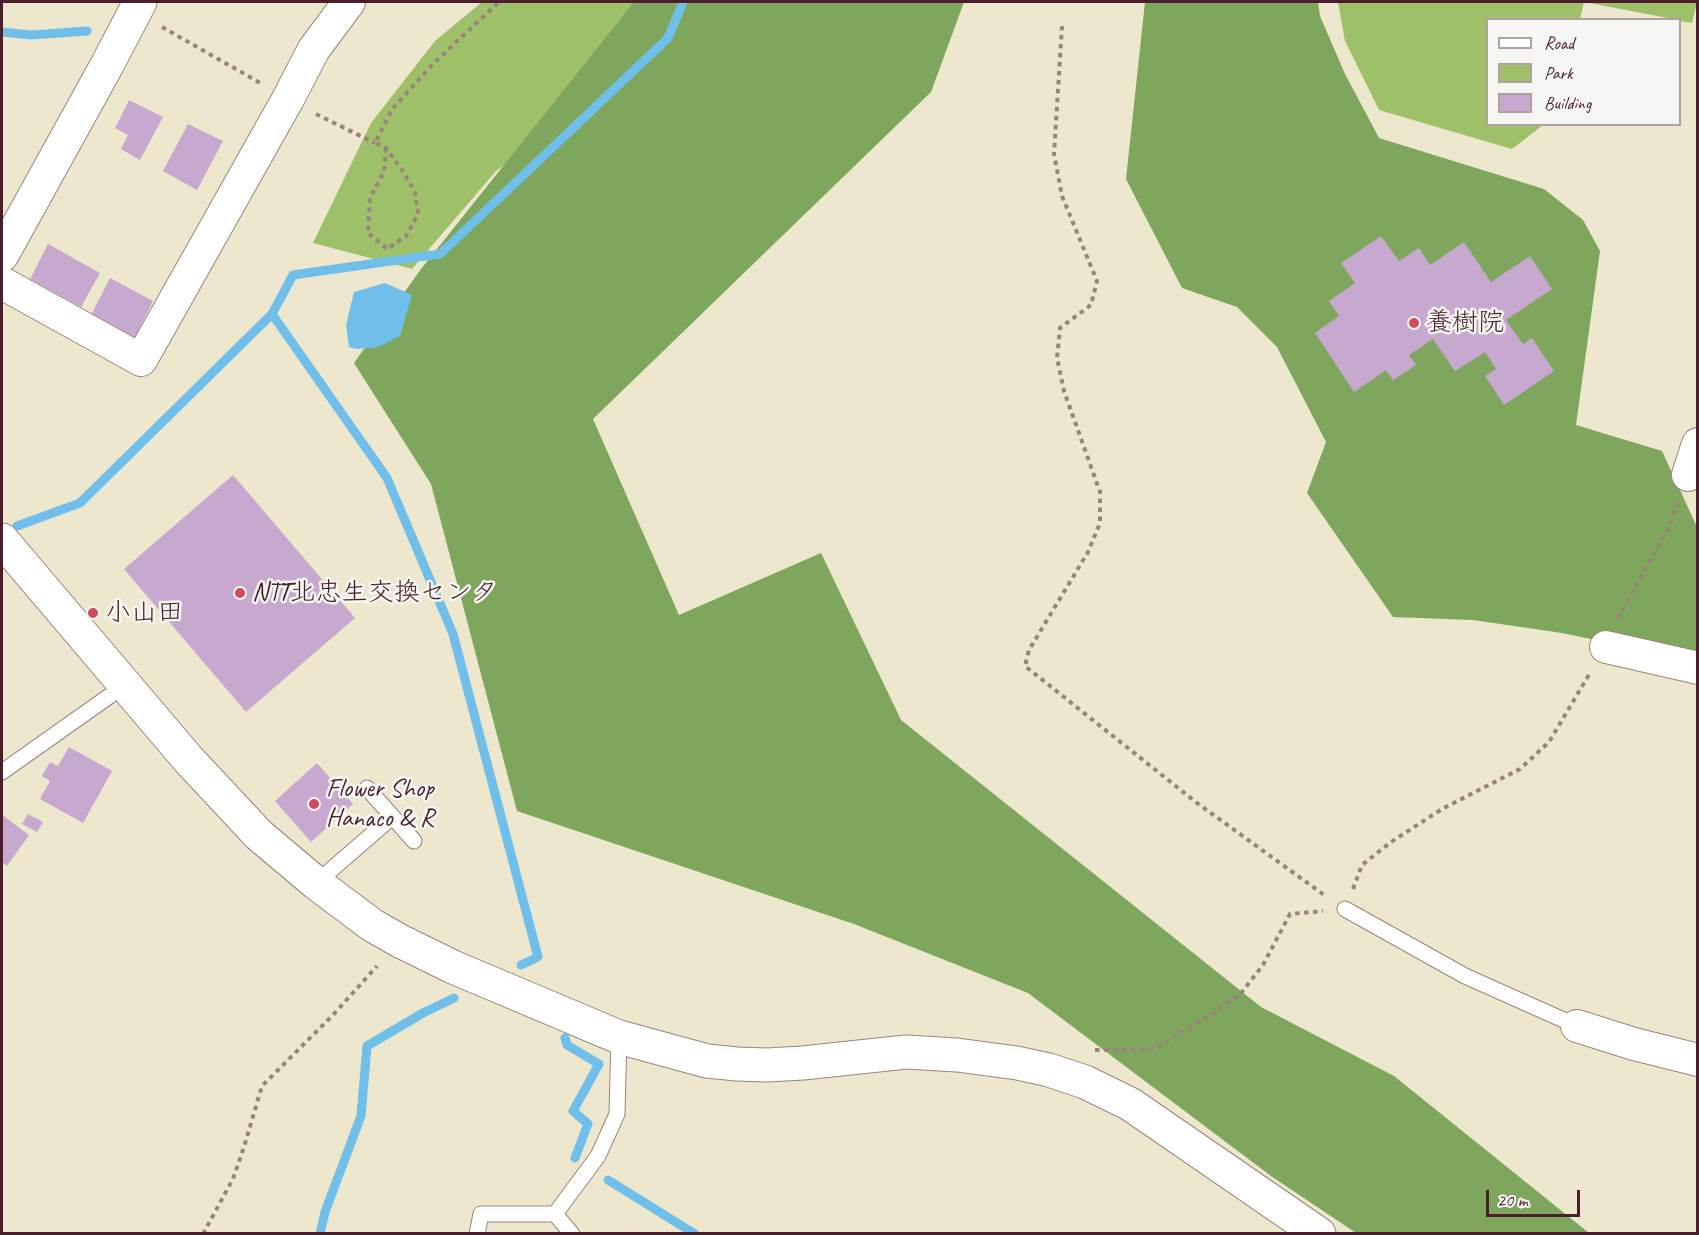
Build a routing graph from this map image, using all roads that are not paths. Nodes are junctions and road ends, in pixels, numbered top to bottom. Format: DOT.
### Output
graph roads {
  1 [pos="349,2"];
  2 [pos="138,6"];
  3 [pos="2,255"];
  4 [pos="2,283"];
  5 [pos="1698,444"];
  6 [pos="1688,475"];
  7 [pos="2,540"];
  8 [pos="1606,646"];
  9 [pos="1698,668"];
  10 [pos="125,685"];
  11 [pos="2,772"];
  12 [pos="367,788"];
  13 [pos="392,817"];
  14 [pos="414,842"];
  15 [pos="316,883"];
  16 [pos="1345,909"];
  17 [pos="1577,1026"];
  18 [pos="619,1037"];
  19 [pos="1698,1060"];
  20 [pos="555,1214"];
  21 [pos="477,1233"];
  22 [pos="572,1233"];
  23 [pos="1319,1233"];
  1 -- 4 [label="street"];
  2 -- 3 [label="street"];
  5 -- 6 [label="street"];
  7 -- 10 [label="street"];
  8 -- 9 [label="street"];
  10 -- 11 [label="lane"];
  10 -- 15 [label="street"];
  12 -- 13 [label="lane"];
  13 -- 14 [label="lane"];
  13 -- 15 [label="lane"];
  15 -- 18 [label="street"];
  16 -- 17 [label="lane"];
  17 -- 19 [label="street"];
  18 -- 20 [label="lane"];
  18 -- 23 [label="street"];
  20 -- 21 [label="lane"];
  20 -- 22 [label="lane"];
}
